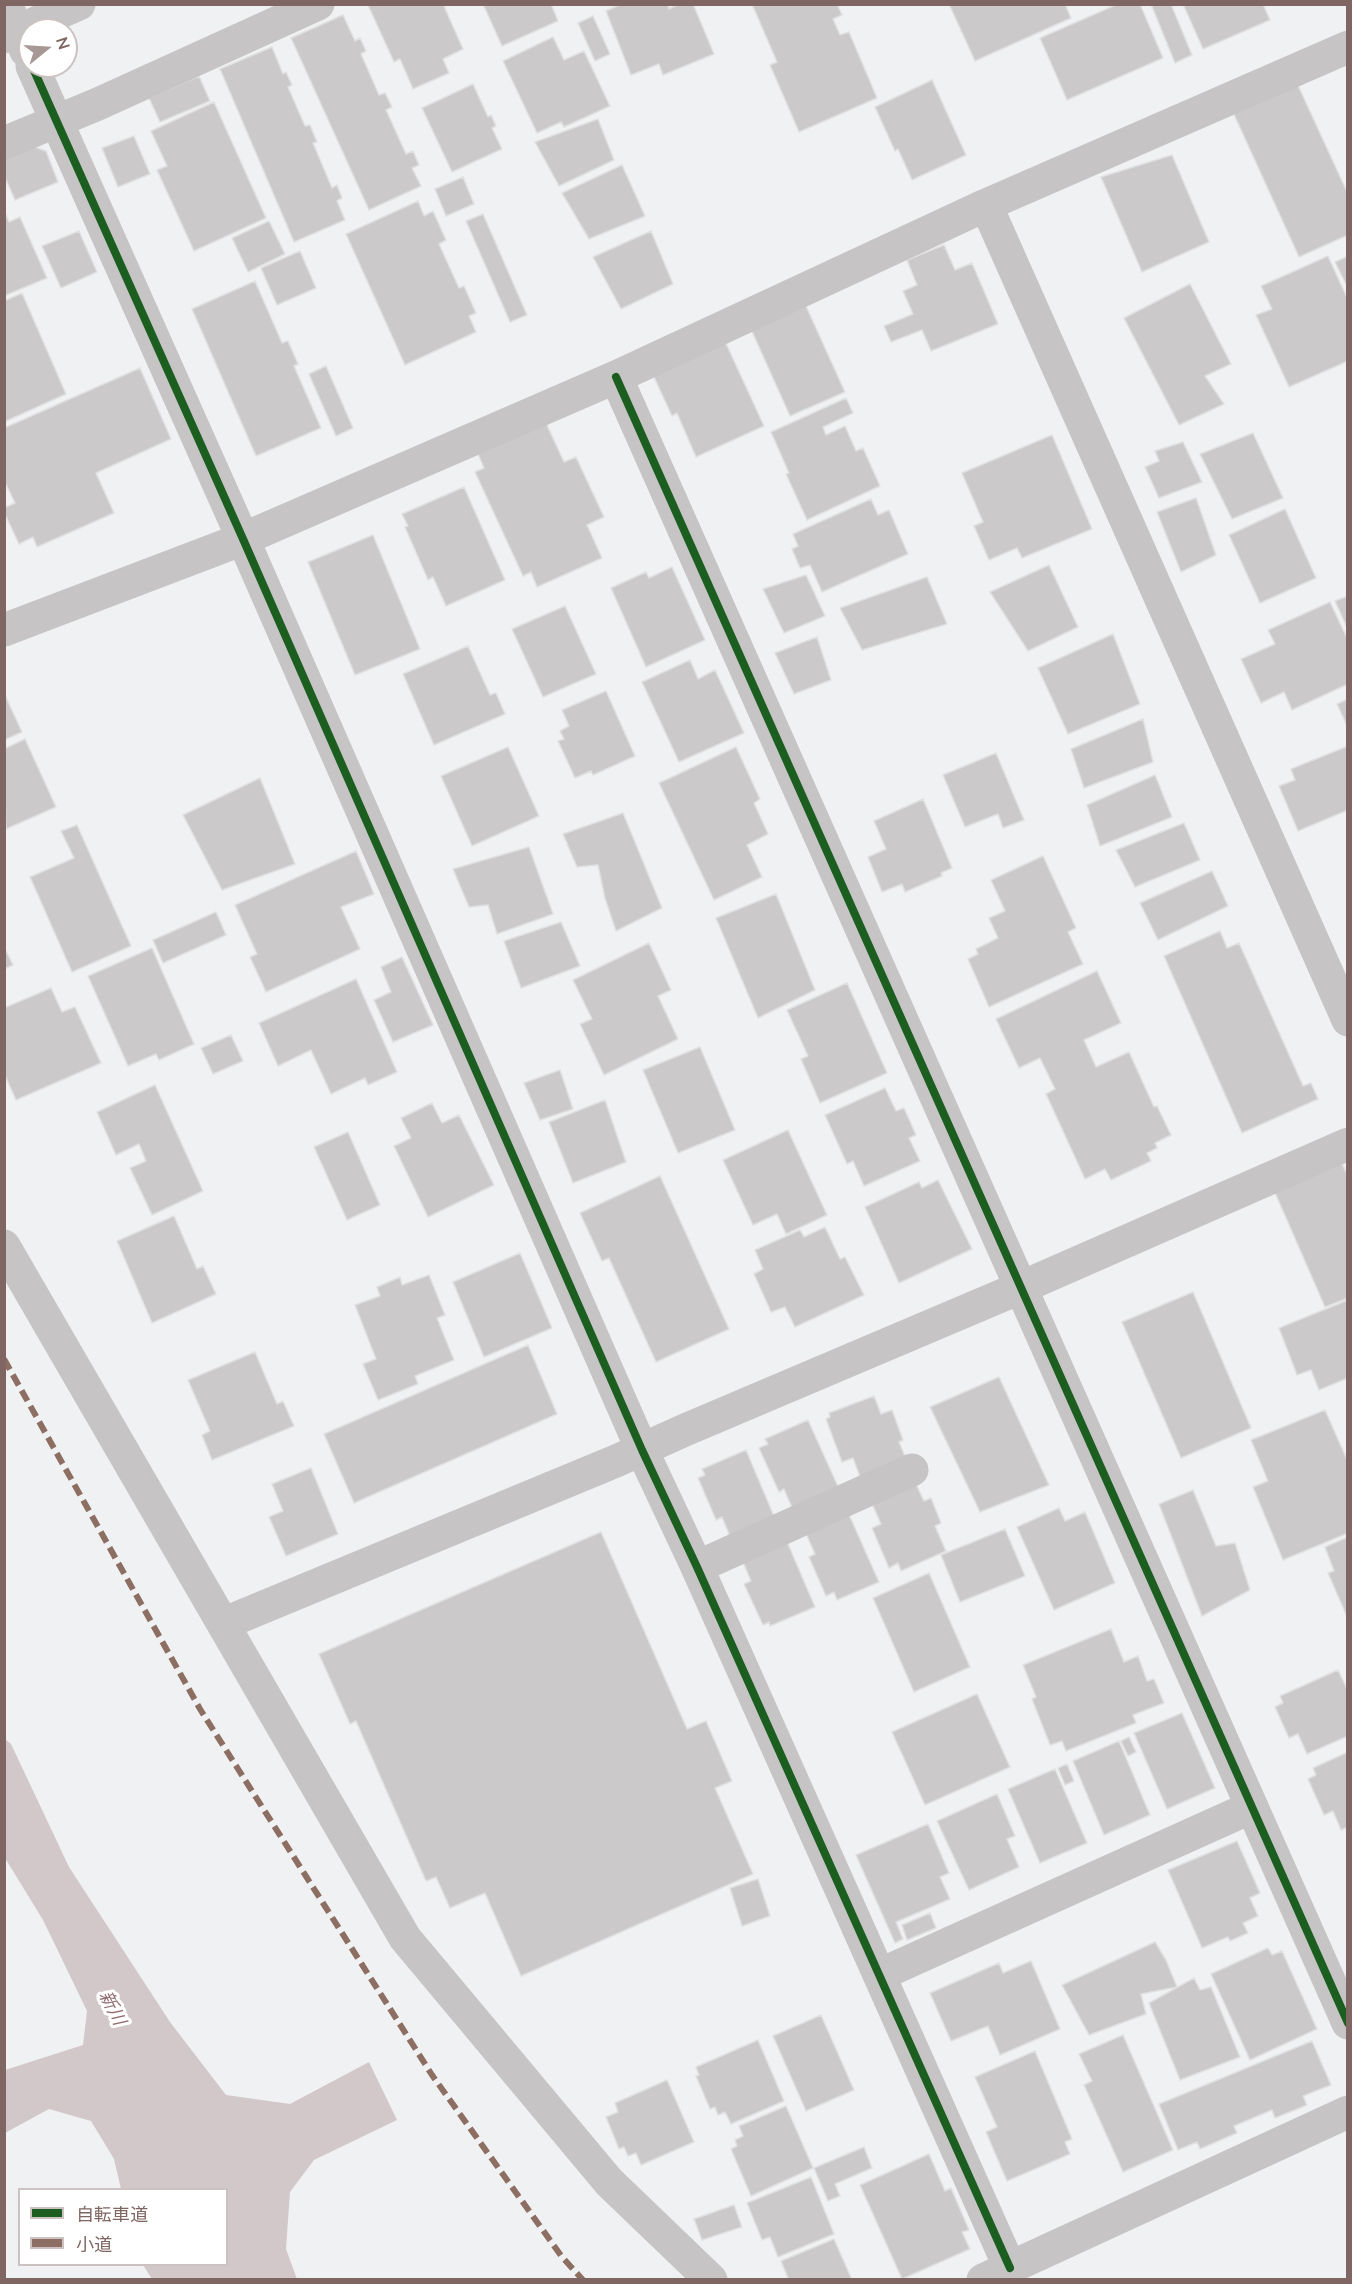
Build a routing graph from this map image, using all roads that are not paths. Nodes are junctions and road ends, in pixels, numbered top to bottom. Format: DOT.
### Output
graph roads {
  1 [pos="79,4"];
  2 [pos="318,4"];
  3 [pos="14,33"];
  4 [pos="1347,46"];
  5 [pos="37,78"];
  6 [pos="57,122"];
  7 [pos="4,143"];
  8 [pos="986,206"];
  9 [pos="616,377"];
  10 [pos="243,538"];
  11 [pos="4,630"];
  12 [pos="1347,1020"];
  13 [pos="1347,1144"];
  14 [pos="4,1245"];
  15 [pos="1022,1287"];
  16 [pos="642,1450"];
  17 [pos="912,1470"];
  18 [pos="698,1566"];
  19 [pos="225,1623"];
  20 [pos="1252,1807"];
  21 [pos="879,1975"];
  22 [pos="1347,2023"];
  23 [pos="1347,2112"];
  24 [pos="1008,2273"];
  25 [pos="711,2280"];
  1 -- 3 [label="street"];
  2 -- 6 [label="street"];
  4 -- 8 [label="street"];
  5 -- 6 [label="street"];
  6 -- 7 [label="street"];
  6 -- 10 [label="street"];
  8 -- 9 [label="street"];
  8 -- 12 [label="street"];
  9 -- 10 [label="street"];
  9 -- 15 [label="street"];
  10 -- 11 [label="street"];
  10 -- 16 [label="street"];
  13 -- 15 [label="street"];
  14 -- 19 [label="street"];
  15 -- 16 [label="street"];
  15 -- 20 [label="street"];
  16 -- 18 [label="street"];
  16 -- 19 [label="street"];
  17 -- 18 [label="street"];
  18 -- 21 [label="street"];
  19 -- 25 [label="street"];
  20 -- 21 [label="street"];
  20 -- 22 [label="street"];
  21 -- 24 [label="street"];
  23 -- 24 [label="street"];
}
